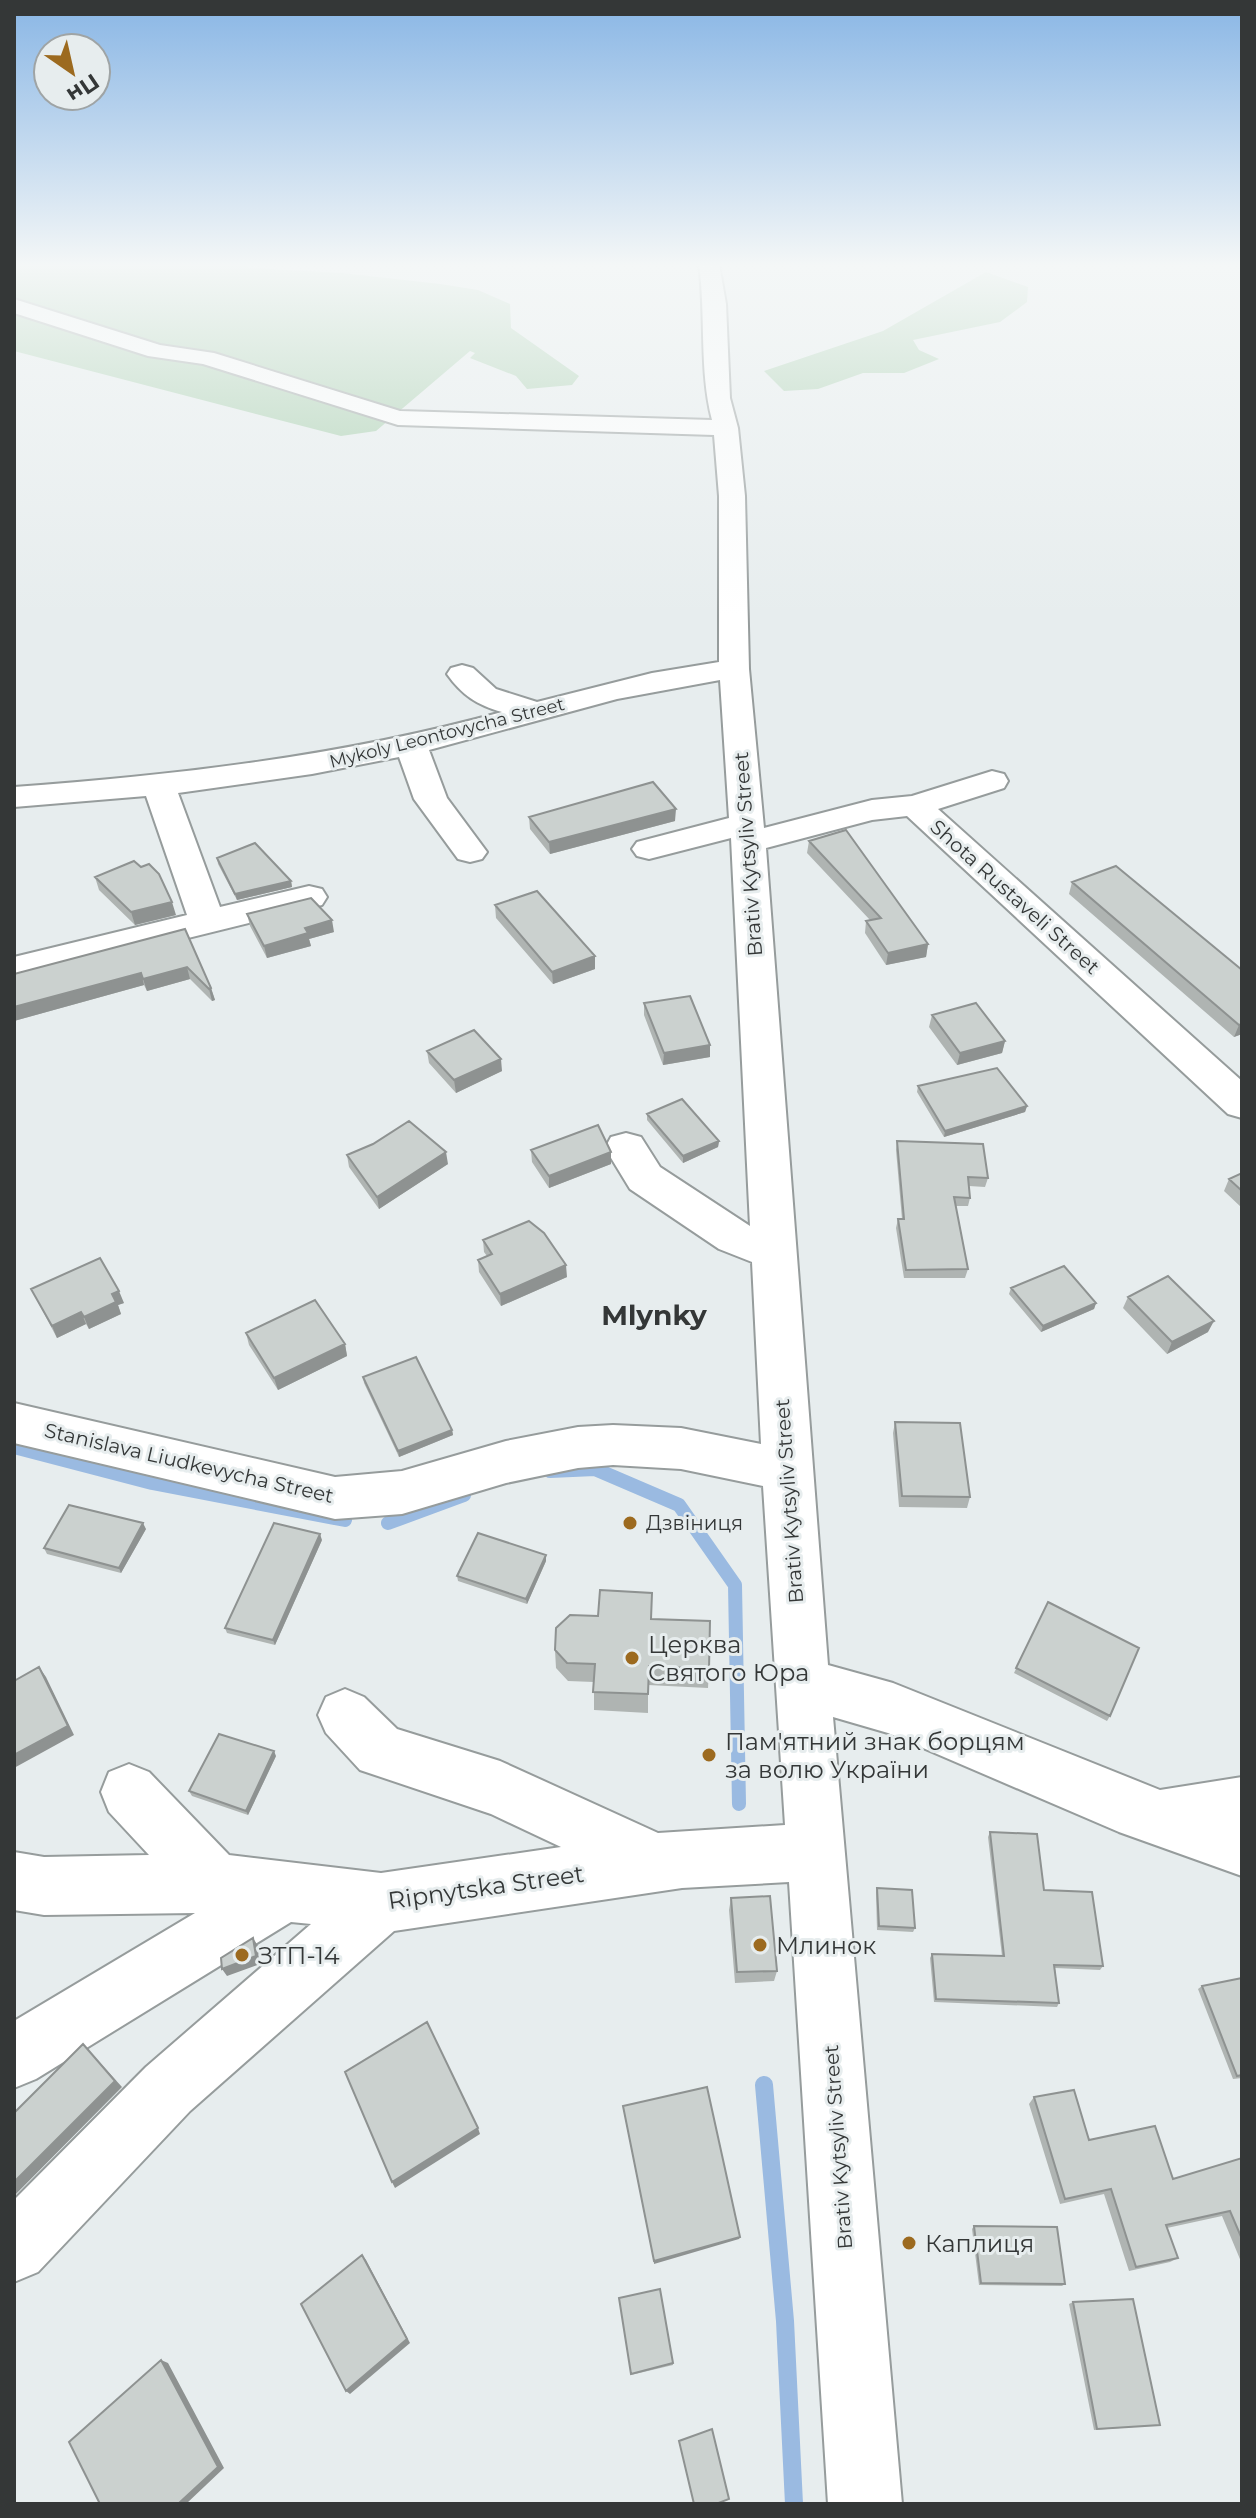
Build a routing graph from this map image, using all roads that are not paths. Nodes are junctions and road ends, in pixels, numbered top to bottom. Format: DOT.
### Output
graph roads {
  1 [pos="279,382"];
  2 [pos="717,382"];
  3 [pos="726,428"];
  4 [pos="734,669"];
  5 [pos="462,674"];
  6 [pos="538,712"];
  7 [pos="411,745"];
  8 [pos="992,781"];
  9 [pos="159,787"];
  10 [pos="14,797"];
  11 [pos="915,806"];
  12 [pos="748,832"];
  13 [pos="649,849"];
  14 [pos="470,852"];
  15 [pos="309,897"];
  16 [pos="207,921"];
  17 [pos="14,969"];
  18 [pos="1242,1104"];
  19 [pos="626,1148"];
  20 [pos="773,1252"];
  21 [pos="14,1423"];
  22 [pos="787,1472"];
  23 [pos="802,1683"];
  24 [pos="345,1715"];
  25 [pos="129,1792"];
  26 [pos="1242,1805"];
  27 [pos="1158,1817"];
  28 [pos="1242,1847"];
  29 [pos="815,1852"];
  30 [pos="657,1863"];
  31 [pos="14,1881"];
  32 [pos="215,1883"];
  33 [pos="283,1893"];
  34 [pos="381,1903"];
  35 [pos="14,2057"];
  36 [pos="14,2248"];
  37 [pos="865,2504"];
  1 -- 3 [label="street"];
  2 -- 3 [label="street, Brativ Kytsyliv Street"];
  3 -- 4 [label="street, Brativ Kytsyliv Street"];
  4 -- 6 [label="street, Mykoly Leontovycha Street"];
  4 -- 12 [label="street, Brativ Kytsyliv Street"];
  5 -- 6 [label="street"];
  6 -- 7 [label="street, Mykoly Leontovycha Street"];
  7 -- 9 [label="street, Mykoly Leontovycha Street"];
  7 -- 14 [label="street"];
  8 -- 11 [label="street"];
  9 -- 10 [label="street, Mykoly Leontovycha Street"];
  9 -- 16 [label="street"];
  11 -- 12 [label="street, Shota Rustaveli Street"];
  11 -- 18 [label="street, Shota Rustaveli Street"];
  12 -- 13 [label="street, Shota Rustaveli Street"];
  12 -- 20 [label="street, Brativ Kytsyliv Street"];
  15 -- 16 [label="street"];
  16 -- 17 [label="street"];
  19 -- 20 [label="street"];
  20 -- 22 [label="street, Brativ Kytsyliv Street"];
  21 -- 22 [label="street, Stanislava Liudkevycha Street"];
  22 -- 23 [label="street, Brativ Kytsyliv Street"];
  23 -- 27 [label="street"];
  23 -- 29 [label="street, Brativ Kytsyliv Street"];
  24 -- 30 [label="street"];
  25 -- 32 [label="street"];
  26 -- 27 [label="street"];
  27 -- 28 [label="street"];
  29 -- 30 [label="street, Ripnytska Street"];
  29 -- 37 [label="street, Brativ Kytsyliv Street"];
  30 -- 34 [label="street, Ripnytska Street"];
  31 -- 32 [label="street, Ripnytska Street"];
  32 -- 33 [label="street, Ripnytska Street"];
  33 -- 34 [label="street, Ripnytska Street"];
  33 -- 35 [label="street"];
  34 -- 36 [label="street"];
}
